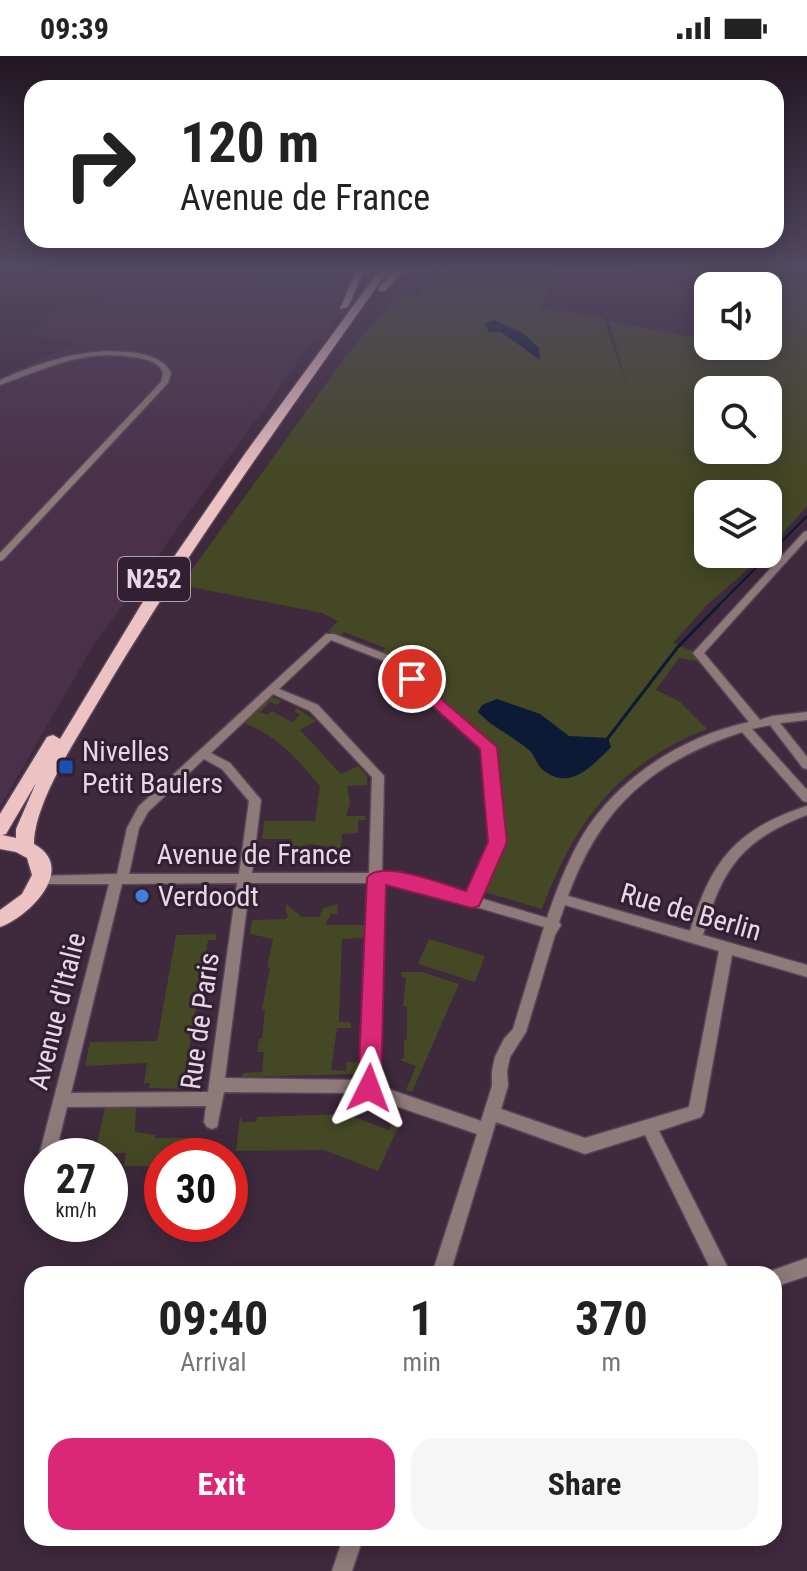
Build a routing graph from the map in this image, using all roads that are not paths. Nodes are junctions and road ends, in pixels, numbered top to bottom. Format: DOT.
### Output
graph roads {
  1 [pos="334,339"];
  2 [pos="336,339"];
  3 [pos="325,341"];
  4 [pos="311,369"];
  5 [pos="0,383"];
  6 [pos="807,534"];
  7 [pos="0,558"];
  8 [pos="271,689"];
  9 [pos="807,716"];
  10 [pos="772,720"];
  11 [pos="750,725"];
  12 [pos="203,753"];
  13 [pos="807,765"];
  14 [pos="807,798"];
  15 [pos="807,810"];
  16 [pos="0,829"];
  17 [pos="0,842"];
  18 [pos="25,846"];
  19 [pos="245,878"];
  20 [pos="376,878"];
  21 [pos="42,879"];
  22 [pos="120,879"];
  23 [pos="561,899"];
  24 [pos="472,901"];
  25 [pos="0,919"];
  26 [pos="554,925"];
  27 [pos="695,938"];
  28 [pos="726,948"];
  29 [pos="807,971"];
  30 [pos="369,1088"];
  31 [pos="216,1092"];
  32 [pos="62,1100"];
  33 [pos="492,1113"];
  34 [pos="212,1122"];
  35 [pos="649,1127"];
  36 [pos="486,1130"];
  37 [pos="52,1138"];
  38 [pos="444,1266"];
  39 [pos="718,1266"];
  40 [pos="807,1267"];
  41 [pos="782,1275"];
  42 [pos="350,1546"];
  43 [pos="342,1571"];
  1 -- 4 [label="main road, N252"];
  2 -- 4 [label="main road"];
  3 -- 16 [label="main road, N252"];
  4 -- 18 [label="main road, N252"];
  5 -- 7 [label="street"];
  6 -- 11 [label="street"];
  8 -- 12 [label="street, Avenue d'Italie"];
  8 -- 20 [label="street"];
  8 -- 24 [label="street, Avenue d'Italie"];
  9 -- 10 [label="street"];
  10 -- 11 [label="street"];
  10 -- 13 [label="street"];
  11 -- 14 [label="street"];
  11 -- 23 [label="street"];
  12 -- 19 [label="street, Rue de Paris"];
  12 -- 22 [label="street, Avenue d'Italie"];
  15 -- 27 [label="street"];
  17 -- 18 [label="main road"];
  18 -- 21 [label="main road"];
  19 -- 20 [label="street, Avenue de France"];
  19 -- 22 [label="street, Avenue de France"];
  19 -- 31 [label="street, Rue de Paris"];
  20 -- 24 [label="street, Avenue de France"];
  20 -- 30 [label="street"];
  21 -- 22 [label="street, Avenue de France"];
  21 -- 25 [label="main road"];
  22 -- 32 [label="street, Avenue d'Italie"];
  23 -- 26 [label="street"];
  23 -- 27 [label="street, Rue de Berlin"];
  24 -- 26 [label="street, Avenue de France"];
  26 -- 33 [label="street"];
  27 -- 28 [label="street, Rue de Berlin"];
  28 -- 29 [label="street, Rue de Berlin"];
  28 -- 35 [label="street"];
  30 -- 31 [label="street"];
  30 -- 36 [label="street"];
  31 -- 32 [label="street"];
  31 -- 34 [label="street, Rue de Paris"];
  32 -- 37 [label="street, Avenue d'Italie"];
  33 -- 35 [label="street"];
  33 -- 36 [label="street"];
  35 -- 39 [label="street"];
  36 -- 38 [label="street"];
  40 -- 41 [label="street"];
  42 -- 43 [label="street"];
}
